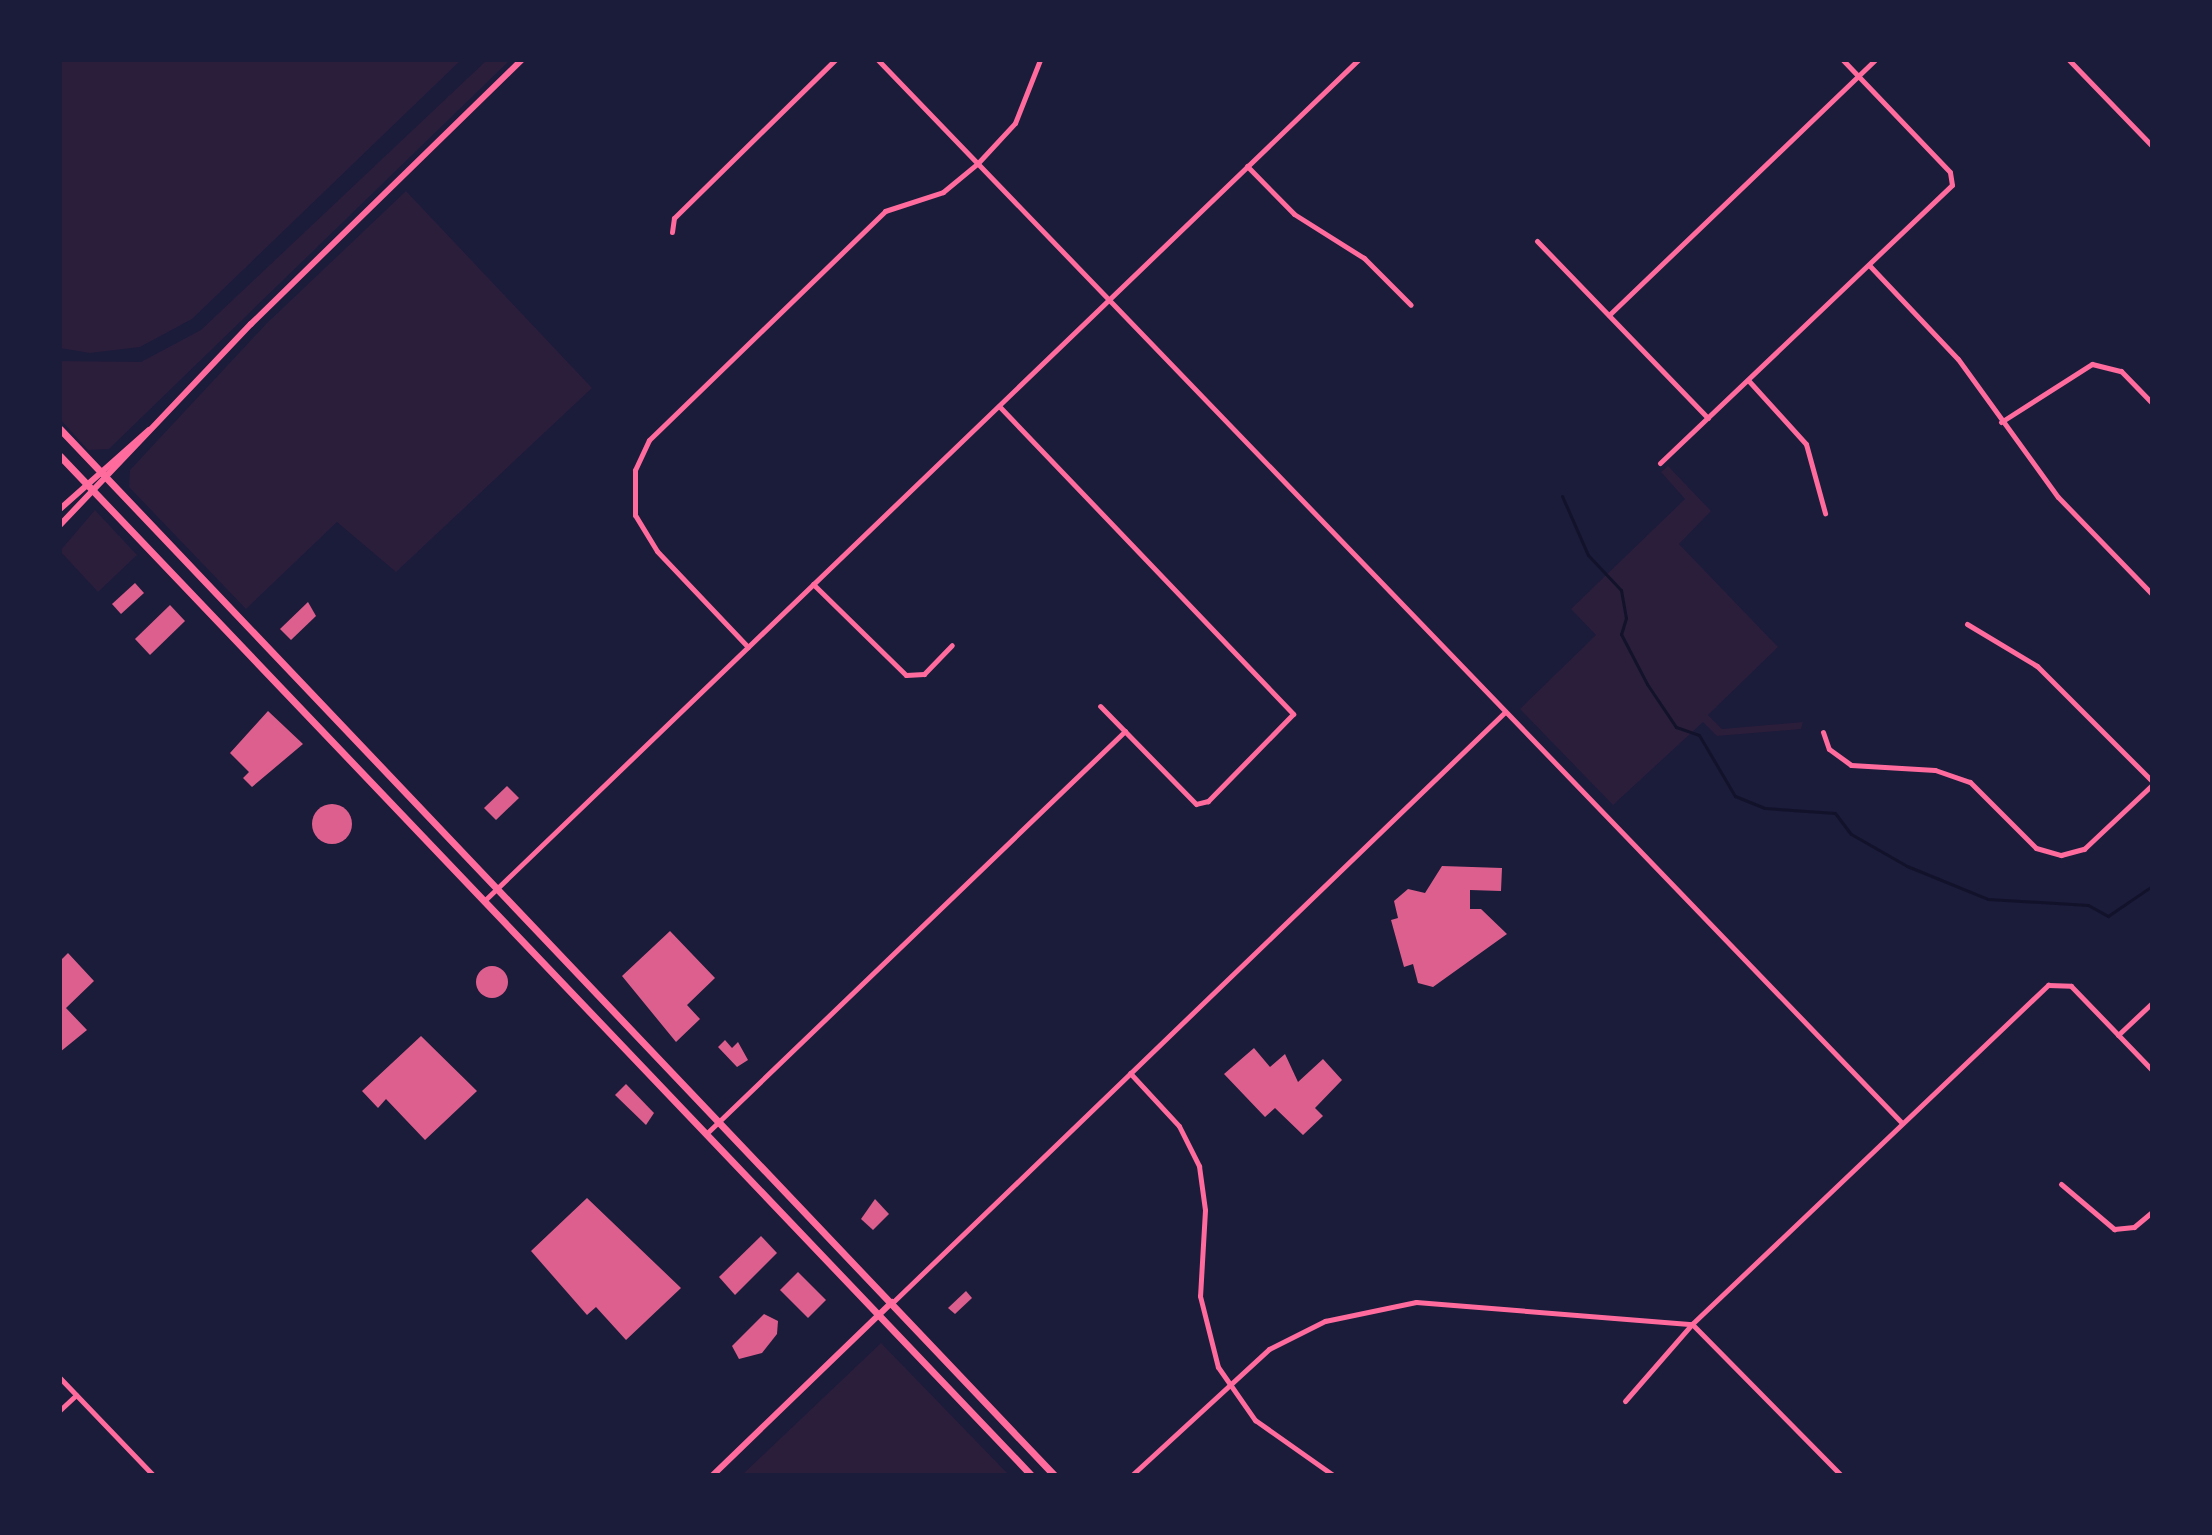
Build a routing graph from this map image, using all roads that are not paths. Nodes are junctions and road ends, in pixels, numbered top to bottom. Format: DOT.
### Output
graph roads {
  1 [pos="522,60"];
  2 [pos="835,60"];
  3 [pos="878,60"];
  4 [pos="1040,60"];
  5 [pos="1358,60"];
  6 [pos="1843,60"];
  7 [pos="1875,60"];
  8 [pos="2069,60"];
  9 [pos="1859,77"];
  10 [pos="2152,146"];
  11 [pos="978,163"];
  12 [pos="1247,166"];
  13 [pos="672,232"];
  14 [pos="1537,241"];
  15 [pos="1869,265"];
  16 [pos="1109,299"];
  17 [pos="1411,305"];
  18 [pos="1609,315"];
  19 [pos="1748,380"];
  20 [pos="2152,403"];
  21 [pos="999,406"];
  22 [pos="1708,418"];
  23 [pos="2001,422"];
  24 [pos="60,429"];
  25 [pos="149,430"];
  26 [pos="60,456"];
  27 [pos="1660,463"];
  28 [pos="99,471"];
  29 [pos="107,479"];
  30 [pos="86,483"];
  31 [pos="94,492"];
  32 [pos="60,509"];
  33 [pos="1825,513"];
  34 [pos="60,525"];
  35 [pos="813,584"];
  36 [pos="2152,594"];
  37 [pos="1967,624"];
  38 [pos="952,645"];
  39 [pos="748,647"];
  40 [pos="1100,706"];
  41 [pos="1505,712"];
  42 [pos="1125,731"];
  43 [pos="1823,732"];
  44 [pos="2152,783"];
  45 [pos="497,888"];
  46 [pos="483,902"];
  47 [pos="2152,1003"];
  48 [pos="2118,1035"];
  49 [pos="2152,1070"];
  50 [pos="1130,1073"];
  51 [pos="720,1121"];
  52 [pos="1902,1123"];
  53 [pos="707,1133"];
  54 [pos="2061,1184"];
  55 [pos="2152,1212"];
  56 [pos="893,1302"];
  57 [pos="876,1318"];
  58 [pos="1692,1324"];
  59 [pos="60,1378"];
  60 [pos="1226,1383"];
  61 [pos="76,1395"];
  62 [pos="1625,1401"];
  63 [pos="60,1410"];
  64 [pos="153,1475"];
  65 [pos="713,1475"];
  66 [pos="1031,1475"];
  67 [pos="1054,1475"];
  68 [pos="1132,1475"];
  69 [pos="1333,1475"];
  70 [pos="1841,1475"];
  1 -- 25 [label="main road"];
  2 -- 13 [label="street"];
  3 -- 11 [label="street"];
  4 -- 11 [label="street"];
  5 -- 12 [label="street"];
  6 -- 9 [label="street"];
  7 -- 9 [label="street"];
  8 -- 10 [label="street"];
  9 -- 15 [label="street"];
  9 -- 18 [label="street"];
  11 -- 16 [label="street"];
  11 -- 39 [label="street"];
  12 -- 16 [label="street"];
  12 -- 17 [label="street"];
  14 -- 18 [label="street"];
  15 -- 19 [label="street"];
  15 -- 23 [label="street"];
  16 -- 21 [label="street"];
  16 -- 41 [label="street"];
  18 -- 22 [label="street"];
  19 -- 22 [label="street"];
  19 -- 33 [label="street"];
  20 -- 23 [label="street"];
  21 -- 35 [label="street"];
  21 -- 42 [label="street"];
  22 -- 27 [label="street"];
  23 -- 36 [label="street"];
  24 -- 28 [label="main road"];
  25 -- 28 [label="main road"];
  25 -- 29 [label="main road"];
  26 -- 30 [label="main road"];
  28 -- 29 [label="main road"];
  28 -- 30 [label="main road"];
  29 -- 31 [label="main road"];
  29 -- 45 [label="main road"];
  30 -- 31 [label="main road"];
  30 -- 32 [label="main road"];
  31 -- 34 [label="main road"];
  31 -- 46 [label="main road"];
  35 -- 38 [label="street"];
  35 -- 39 [label="street"];
  37 -- 44 [label="street"];
  39 -- 45 [label="street"];
  40 -- 42 [label="street"];
  41 -- 50 [label="street"];
  41 -- 52 [label="street"];
  42 -- 51 [label="street"];
  43 -- 44 [label="street"];
  45 -- 46 [label="street"];
  45 -- 51 [label="main road"];
  46 -- 53 [label="main road"];
  47 -- 48 [label="street"];
  48 -- 49 [label="street"];
  48 -- 52 [label="street"];
  50 -- 56 [label="street"];
  50 -- 60 [label="street"];
  51 -- 53 [label="street"];
  51 -- 56 [label="main road"];
  52 -- 58 [label="street"];
  53 -- 57 [label="main road"];
  54 -- 55 [label="street"];
  56 -- 57 [label="main road"];
  56 -- 67 [label="main road"];
  57 -- 65 [label="main road"];
  57 -- 66 [label="main road"];
  58 -- 60 [label="street"];
  58 -- 62 [label="street"];
  58 -- 70 [label="street"];
  59 -- 61 [label="street"];
  60 -- 68 [label="street"];
  60 -- 69 [label="street"];
  61 -- 63 [label="street"];
  61 -- 64 [label="street"];
}
